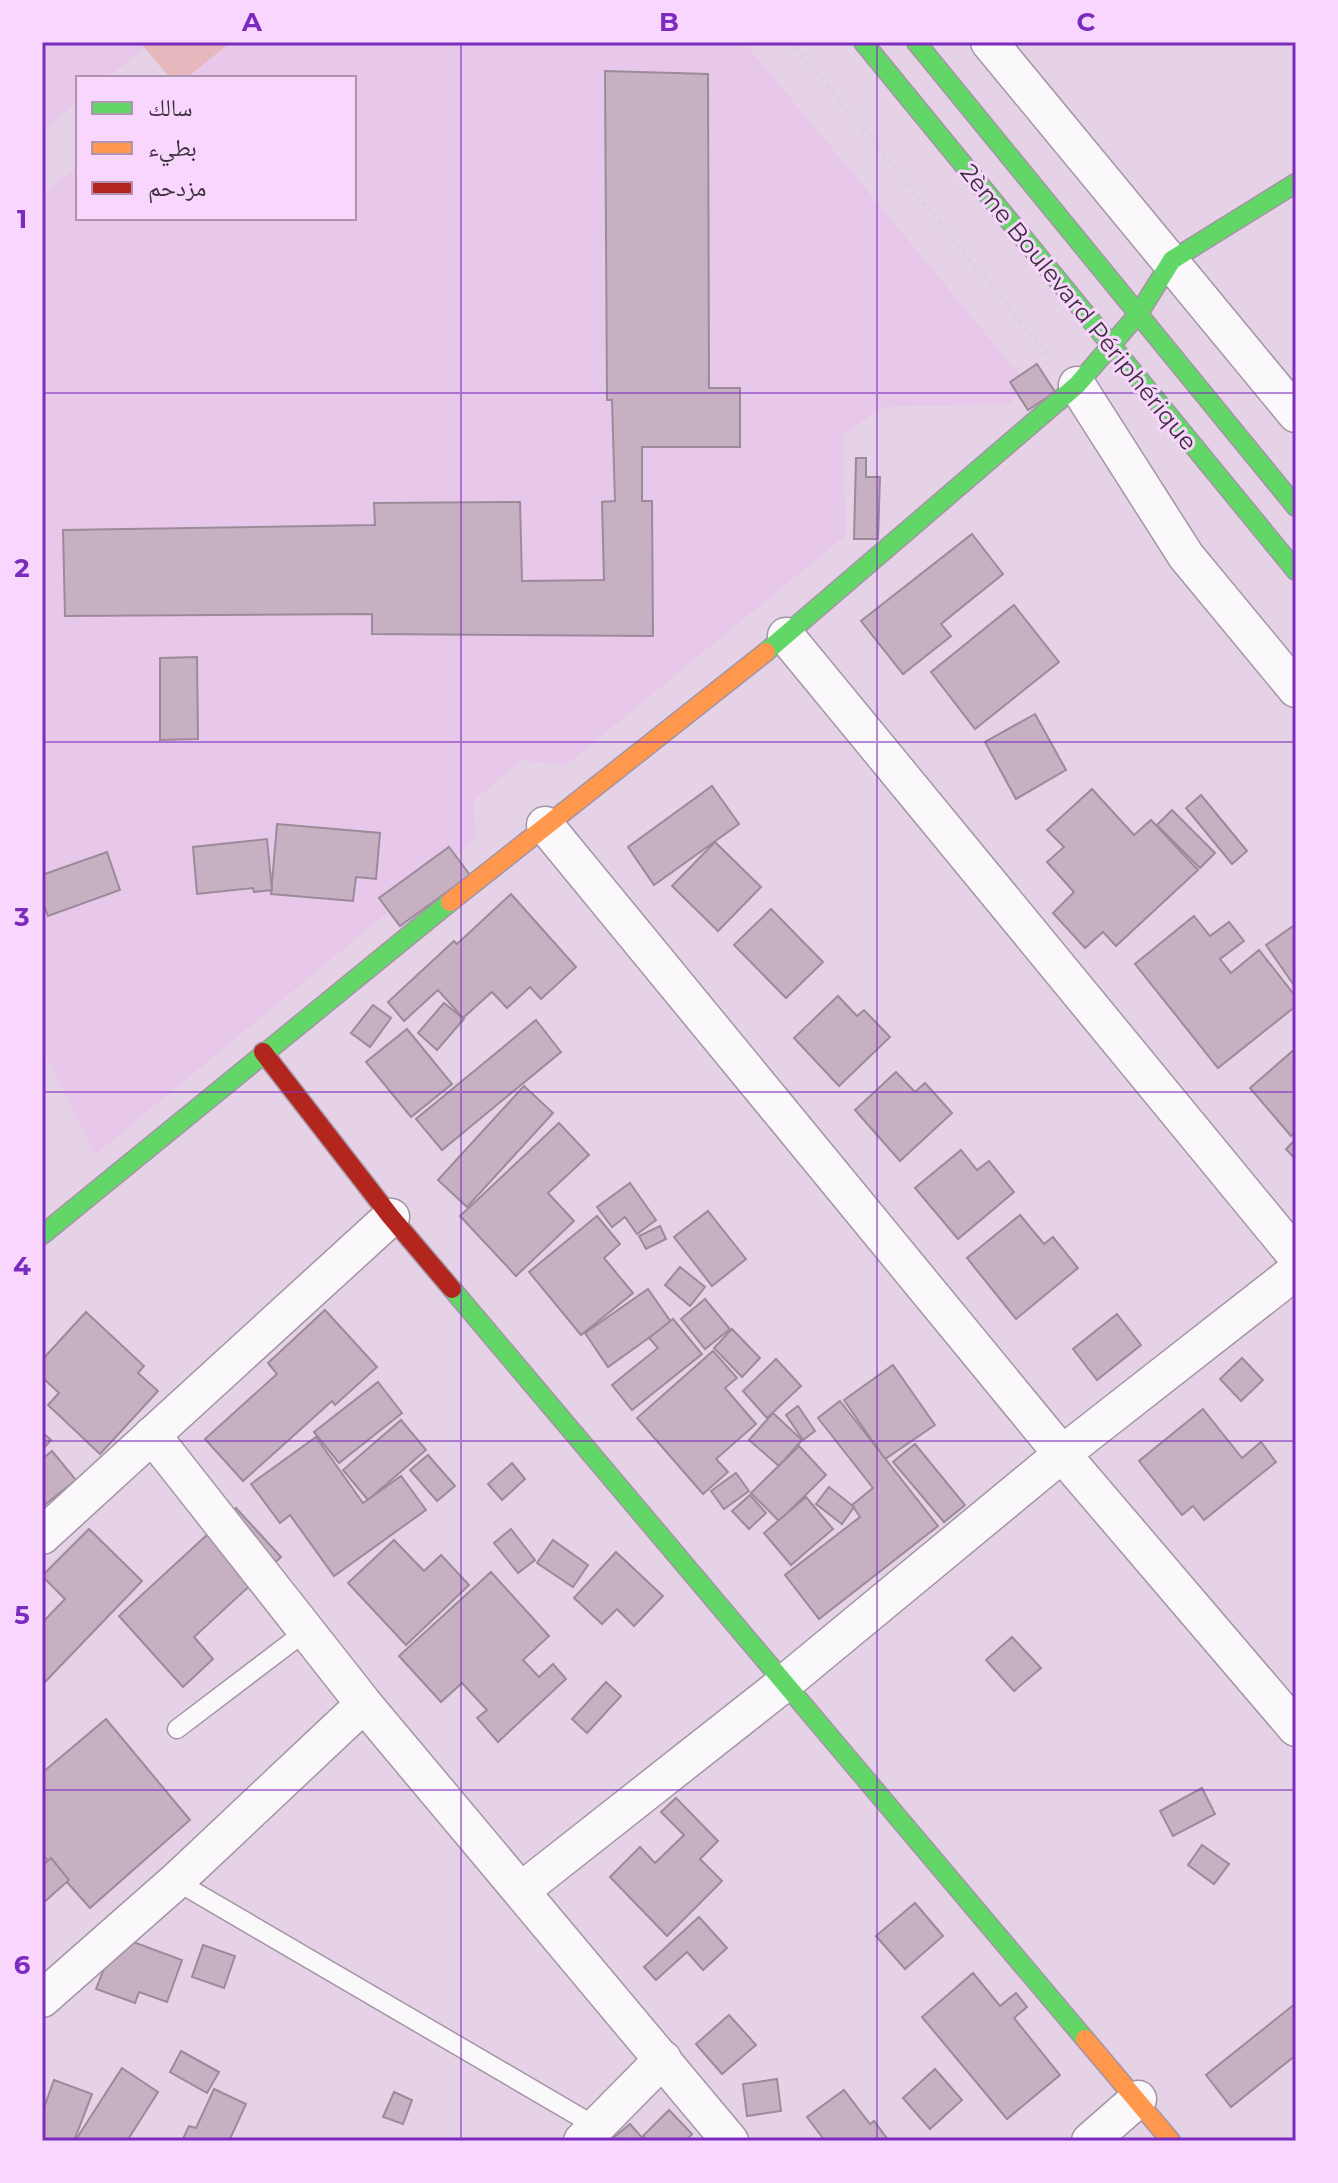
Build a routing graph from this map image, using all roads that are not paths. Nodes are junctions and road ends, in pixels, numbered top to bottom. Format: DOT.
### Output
graph roads {
  1 [pos="863,42"];
  2 [pos="916,42"];
  3 [pos="989,42"];
  4 [pos="1296,183"];
  5 [pos="1172,260"];
  6 [pos="1139,313"];
  7 [pos="1111,345"];
  8 [pos="1065,374"];
  9 [pos="1296,414"];
  10 [pos="1296,507"];
  11 [pos="1296,571"];
  12 [pos="786,636"];
  13 [pos="1296,689"];
  14 [pos="545,825"];
  15 [pos="263,1052"];
  16 [pos="391,1217"];
  17 [pos="42,1235"];
  18 [pos="1296,1256"];
  19 [pos="1296,1271"];
  20 [pos="152,1435"];
  21 [pos="1062,1454"];
  22 [pos="42,1536"];
  23 [pos="306,1631"];
  24 [pos="786,1682"];
  25 [pos="364,1704"];
  26 [pos="1296,1728"];
  27 [pos="177,1729"];
  28 [pos="176,1881"];
  29 [pos="522,1890"];
  30 [pos="42,1999"];
  31 [pos="663,2059"];
  32 [pos="1138,2099"];
  33 [pos="590,2134"];
  34 [pos="730,2141"];
  35 [pos="1090,2141"];
  36 [pos="1171,2141"];
  1 -- 7 [label="street, 2ème Boulevard Périphérique"];
  2 -- 6 [label="street, 2ème Boulevard Périphérique"];
  3 -- 5 [label="street"];
  4 -- 5 [label="street"];
  5 -- 6 [label="street"];
  5 -- 9 [label="street"];
  6 -- 7 [label="street"];
  6 -- 10 [label="street, 2ème Boulevard Périphérique"];
  7 -- 8 [label="street"];
  7 -- 11 [label="street, 2ème Boulevard Périphérique"];
  8 -- 12 [label="street"];
  8 -- 13 [label="street"];
  12 -- 14 [label="street"];
  12 -- 18 [label="street"];
  14 -- 15 [label="street"];
  14 -- 21 [label="street"];
  15 -- 16 [label="street"];
  15 -- 17 [label="street"];
  16 -- 20 [label="street"];
  16 -- 24 [label="street"];
  19 -- 21 [label="street"];
  20 -- 22 [label="street"];
  20 -- 23 [label="street"];
  21 -- 24 [label="street"];
  21 -- 26 [label="street"];
  23 -- 25 [label="street"];
  23 -- 27 [label="lane"];
  24 -- 29 [label="street"];
  24 -- 32 [label="street"];
  25 -- 28 [label="street"];
  25 -- 29 [label="street"];
  28 -- 30 [label="street"];
  28 -- 33 [label="lane"];
  29 -- 31 [label="street"];
  31 -- 33 [label="street"];
  31 -- 34 [label="street"];
  32 -- 35 [label="street"];
  32 -- 36 [label="street"];
}
